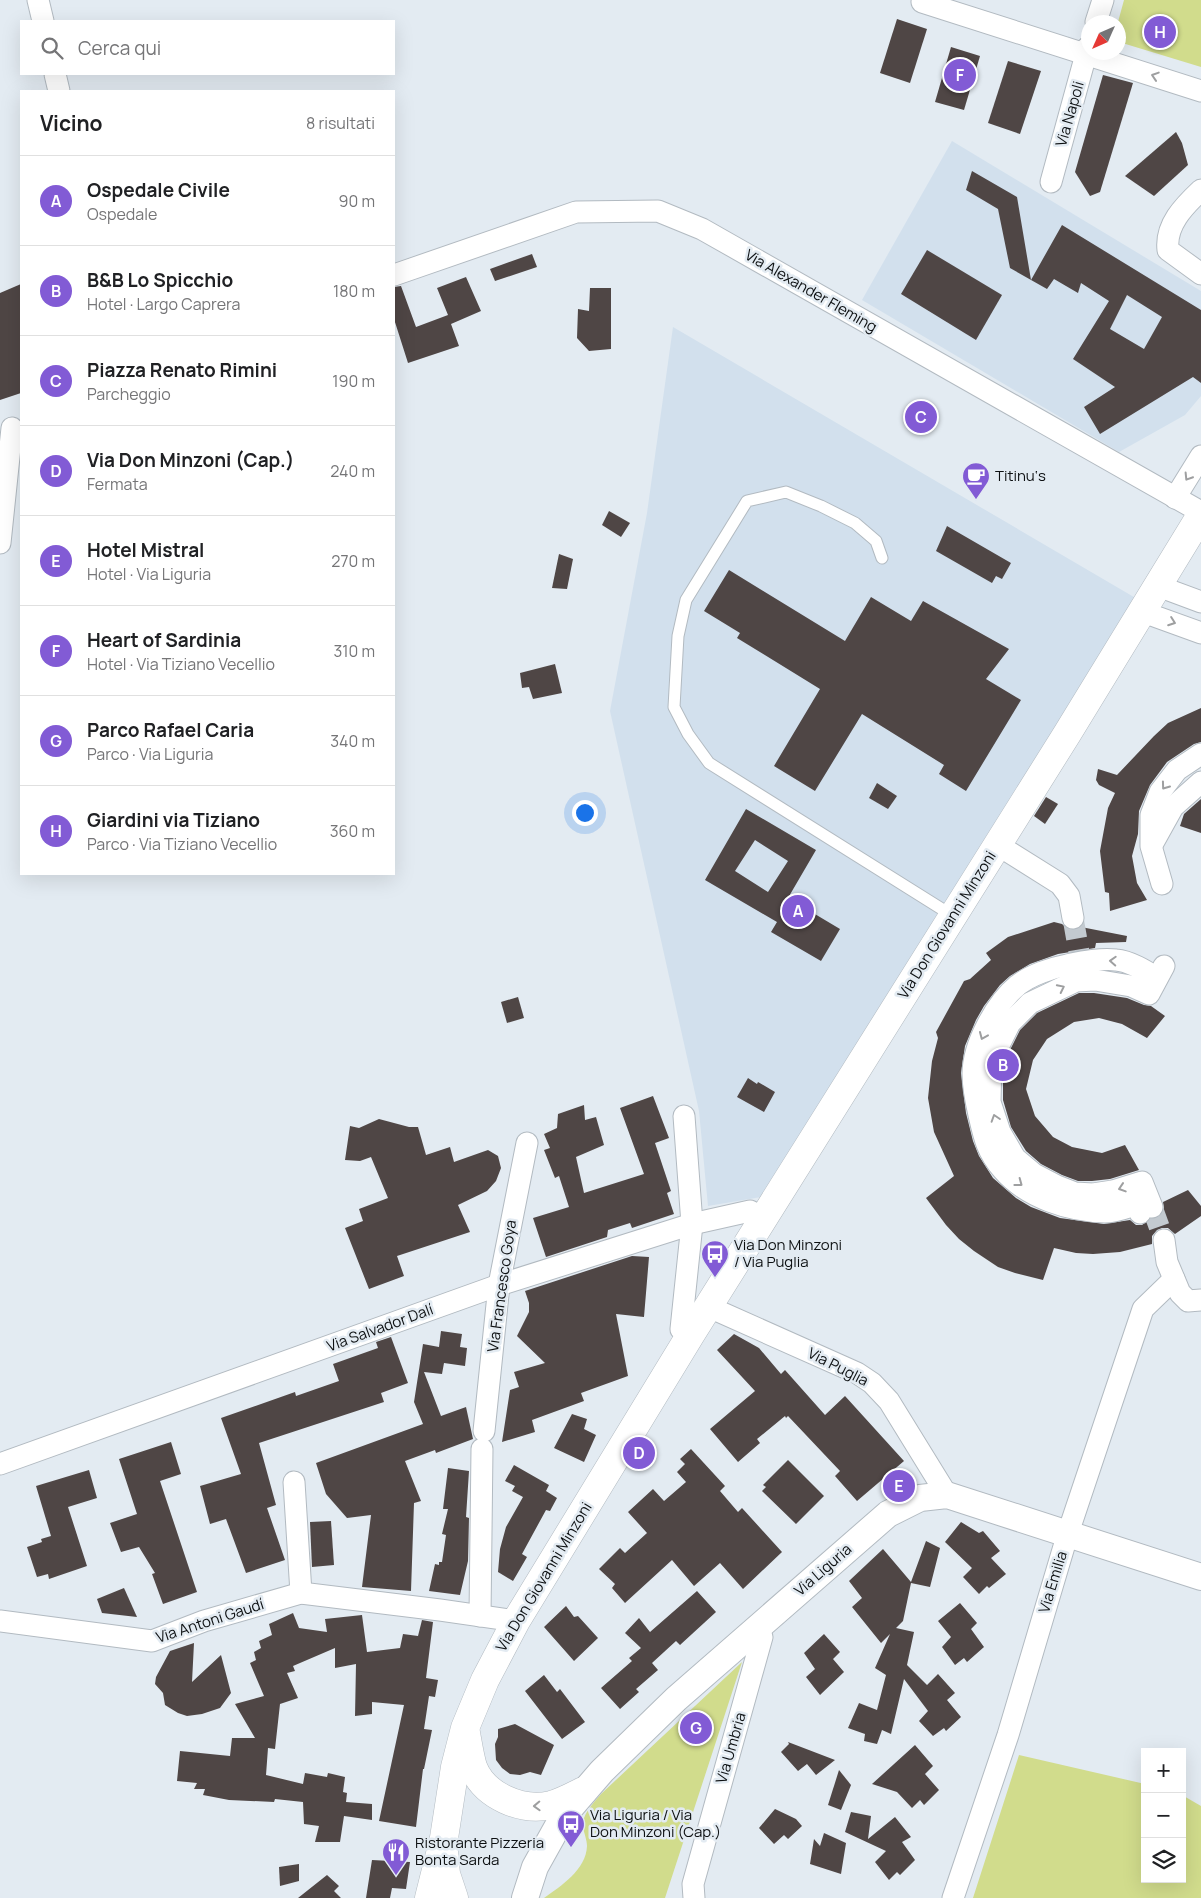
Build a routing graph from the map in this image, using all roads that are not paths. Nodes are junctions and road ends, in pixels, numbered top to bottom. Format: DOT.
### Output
graph roads {
  1 [pos="38,0"];
  2 [pos="1103,0"];
  3 [pos="922,2"];
  4 [pos="1098,15"];
  5 [pos="43,20"];
  6 [pos="1081,49"];
  7 [pos="1085,60"];
  8 [pos="1113,60"];
  9 [pos="55,75"];
  10 [pos="59,90"];
  11 [pos="1201,91"];
  12 [pos="1051,182"];
  13 [pos="1201,190"];
  14 [pos="1201,274"];
  15 [pos="395,275"];
  16 [pos="11,429"];
  17 [pos="1201,456"];
  18 [pos="1175,498"];
  19 [pos="1201,513"];
  20 [pos="0,543"];
  21 [pos="882,558"];
  22 [pos="1158,586"];
  23 [pos="1201,602"];
  24 [pos="1143,612"];
  25 [pos="1201,633"];
  26 [pos="1201,754"];
  27 [pos="1201,782"];
  28 [pos="998,845"];
  29 [pos="1151,846"];
  30 [pos="1162,884"];
  31 [pos="953,916"];
  32 [pos="1073,918"];
  33 [pos="1157,979"];
  34 [pos="684,1116"];
  35 [pos="527,1143"];
  36 [pos="1146,1210"];
  37 [pos="763,1218"];
  38 [pos="692,1224"];
  39 [pos="1157,1242"];
  40 [pos="1171,1271"];
  41 [pos="499,1285"];
  42 [pos="1197,1297"];
  43 [pos="709,1307"];
  44 [pos="691,1334"];
  45 [pos="0,1464"];
  46 [pos="294,1482"];
  47 [pos="946,1495"];
  48 [pos="1068,1533"];
  49 [pos="1201,1577"];
  50 [pos="301,1593"];
  51 [pos="480,1616"];
  52 [pos="0,1621"];
  53 [pos="516,1621"];
  54 [pos="757,1628"];
  55 [pos="465,1728"];
  56 [pos="583,1791"];
  57 [pos="444,1838"];
  58 [pos="535,1867"];
  59 [pos="429,1898"];
  60 [pos="454,1898"];
  61 [pos="509,1898"];
  62 [pos="525,1898"];
  63 [pos="694,1898"];
  64 [pos="953,1898"];
  1 -- 5 [label="street"];
  2 -- 4 [label="street"];
  3 -- 6 [label="street"];
  7 -- 12 [label="street, Via Napoli"];
  11 -- 8 [label="street, one-way"];
  9 -- 10 [label="street"];
  13 -- 14 [label="street"];
  15 -- 18 [label="street, Via Alexander Fleming"];
  16 -- 20 [label="street"];
  17 -- 18 [label="street, one-way"];
  18 -- 19 [label="street, Via Alexander Fleming"];
  19 -- 22 [label="main road, Via Don Giovanni Minzoni"];
  21 -- 31 [label="lane"];
  22 -- 23 [label="street"];
  22 -- 24 [label="main road, Via Don Giovanni Minzoni"];
  24 -- 25 [label="street, one-way"];
  24 -- 28 [label="main road, Via Don Giovanni Minzoni"];
  26 -- 29 [label="street, one-way"];
  27 -- 29 [label="street"];
  28 -- 31 [label="main road, Via Don Giovanni Minzoni"];
  28 -- 32 [label="street"];
  29 -- 30 [label="street"];
  31 -- 37 [label="main road, Via Don Giovanni Minzoni"];
  33 -- 36 [label="street"];
  34 -- 38 [label="street"];
  35 -- 41 [label="street, Via Francesco Goya"];
  37 -- 38 [label="street, Via Salvador Dalí"];
  37 -- 43 [label="main road, Via Don Giovanni Minzoni"];
  38 -- 41 [label="street, Via Salvador Dalí"];
  38 -- 44 [label="street"];
  39 -- 40 [label="street"];
  40 -- 42 [label="street"];
  40 -- 48 [label="street, Via Emilia"];
  41 -- 45 [label="street, Via Salvador Dalí"];
  41 -- 51 [label="street, Via Francesco Goya"];
  43 -- 44 [label="main road, Via Don Giovanni Minzoni"];
  43 -- 47 [label="street, Via Puglia"];
  44 -- 53 [label="main road, Via Don Giovanni Minzoni"];
  46 -- 50 [label="street"];
  47 -- 48 [label="street, Via Liguria"];
  47 -- 54 [label="street, Via Liguria"];
  48 -- 49 [label="street, Via Liguria"];
  48 -- 64 [label="street, Via Emilia"];
  50 -- 51 [label="street, Via Antoni Gaudí"];
  50 -- 52 [label="street, Via Antoni Gaudí"];
  51 -- 53 [label="street, Via Antoni Gaudí"];
  53 -- 55 [label="main road, Via Don Giovanni Minzoni"];
  54 -- 56 [label="street, Via Liguria"];
  54 -- 63 [label="street, Via Umbria"];
  56 -- 55 [label="main road, one-way"];
  55 -- 57 [label="main road, Via Don Giovanni Minzoni"];
  56 -- 58 [label="street, Via Liguria"];
  57 -- 59 [label="main road, Via Don Giovanni Minzoni"];
  57 -- 60 [label="main road, Via Don Giovanni Minzoni"];
  58 -- 61 [label="street, Via Liguria"];
  58 -- 62 [label="street, Via Liguria"];
}
